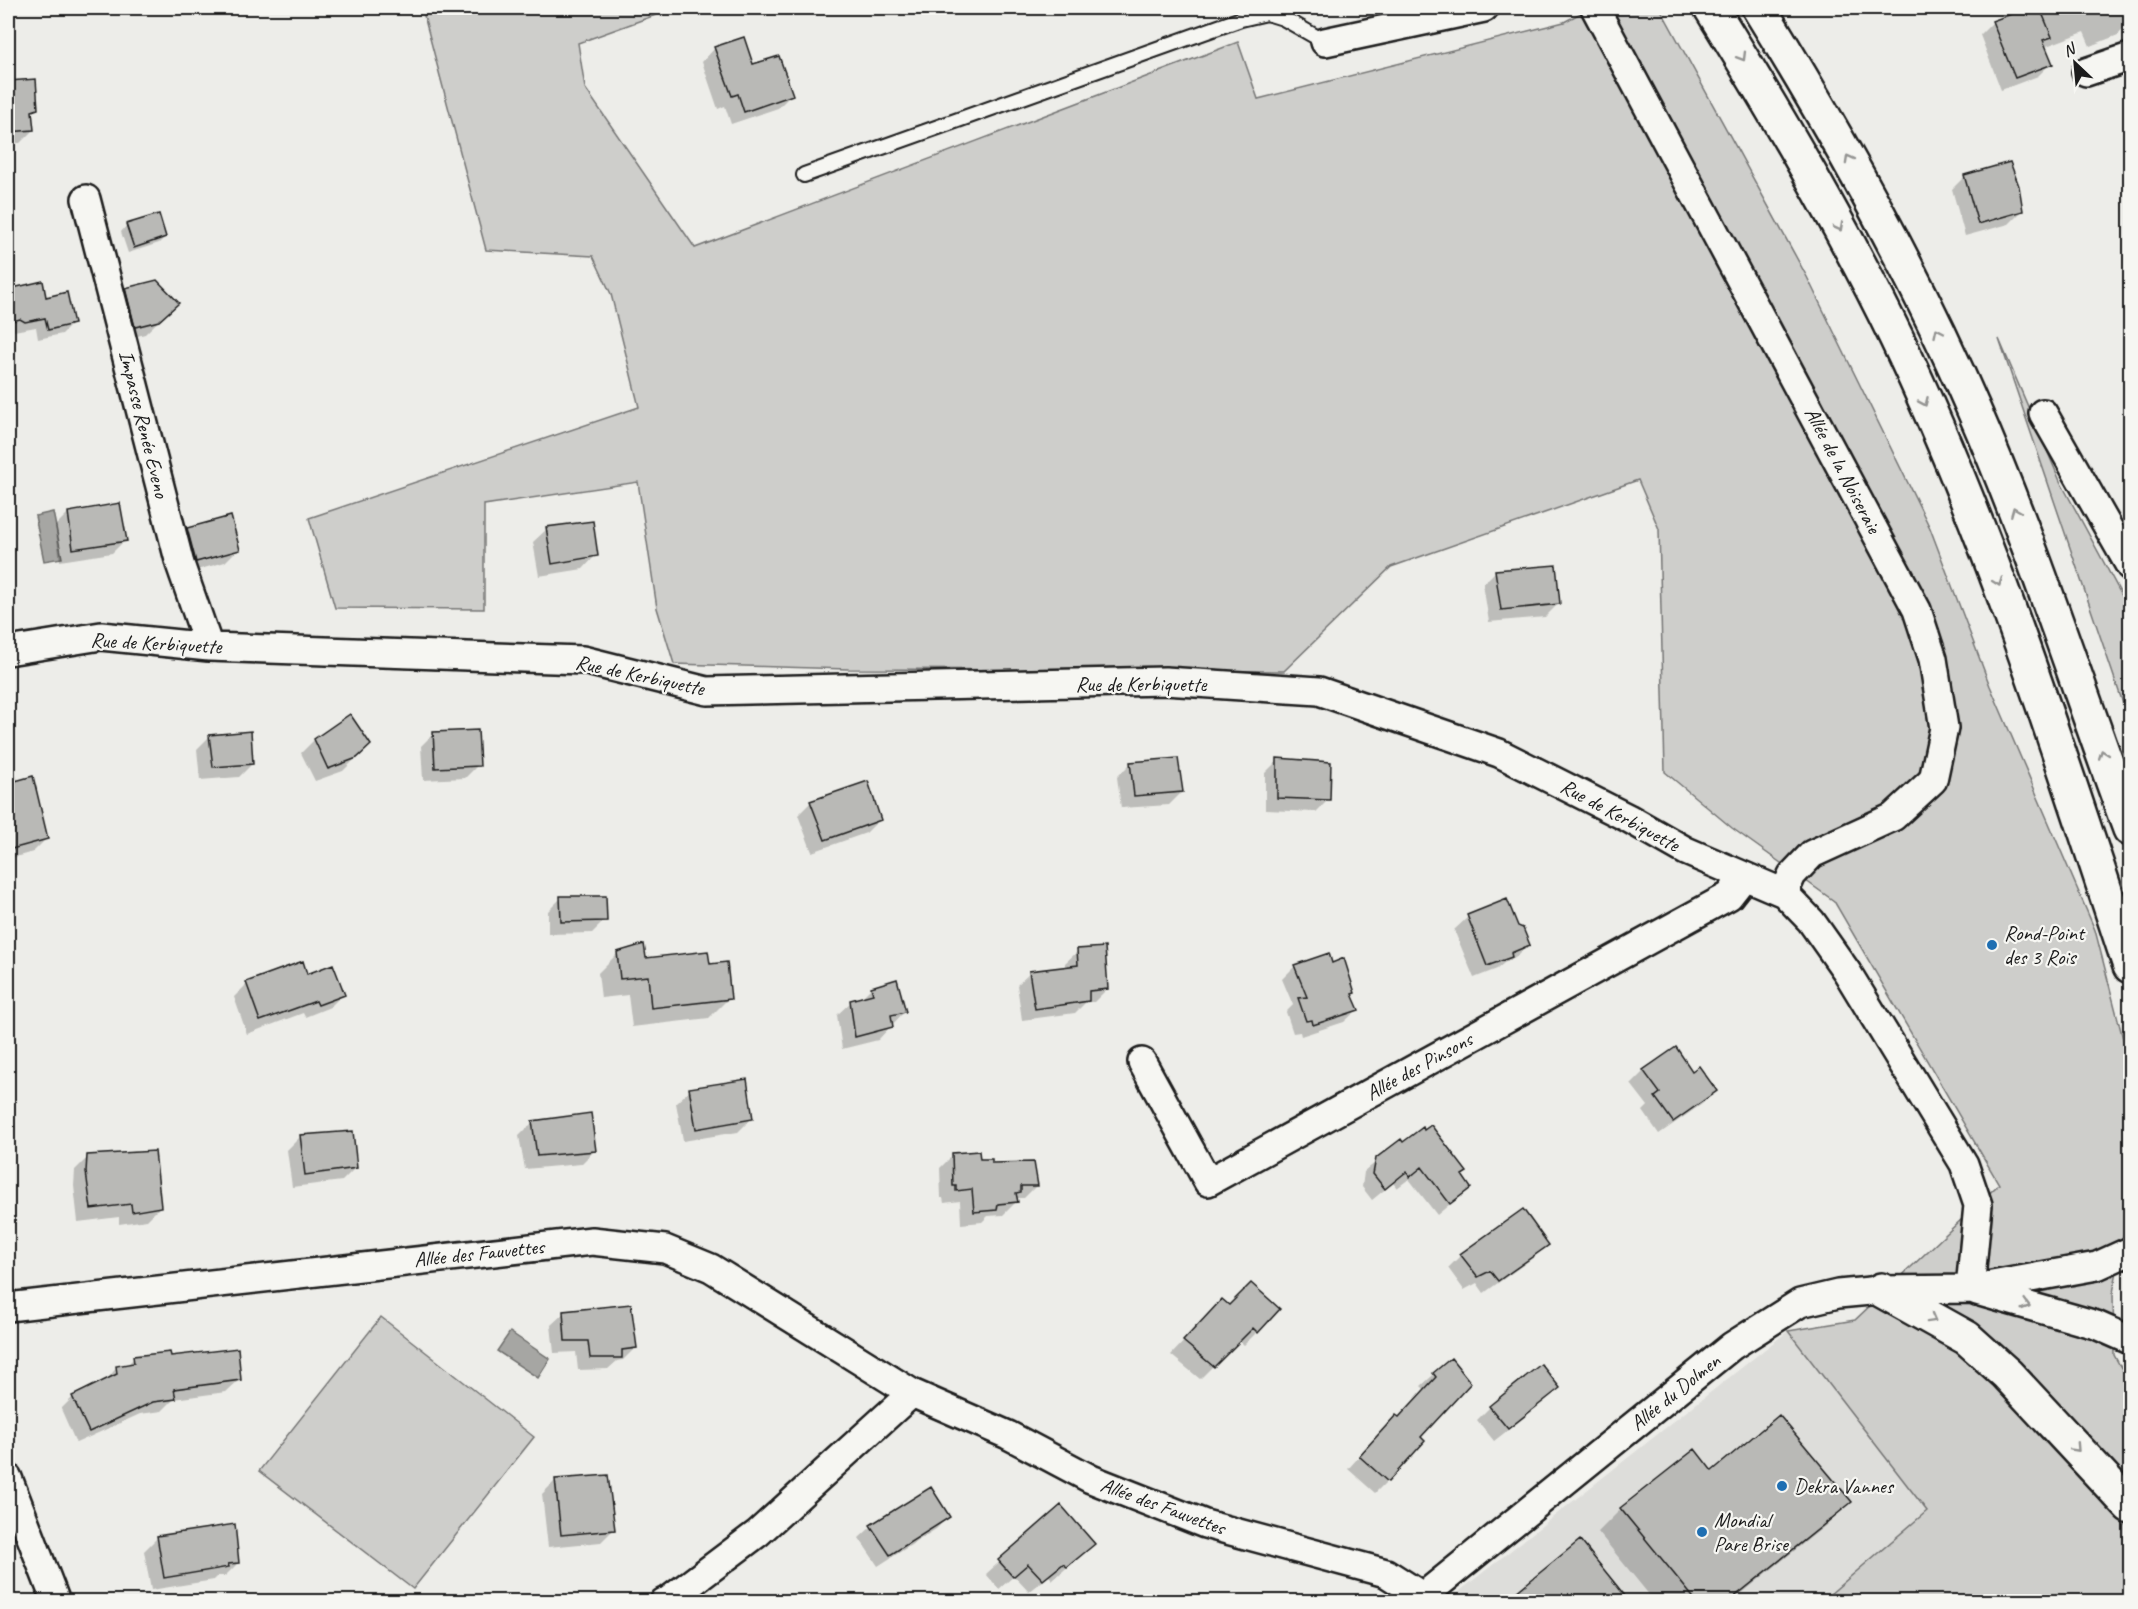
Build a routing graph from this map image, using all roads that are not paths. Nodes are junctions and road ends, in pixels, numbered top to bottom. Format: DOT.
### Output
graph roads {
  1 [pos="1484,8"];
  2 [pos="1595,8"];
  3 [pos="1711,8"];
  4 [pos="1759,8"];
  5 [pos="1324,42"];
  6 [pos="2130,57"];
  7 [pos="2086,72"];
  8 [pos="804,176"];
  9 [pos="86,199"];
  10 [pos="2043,413"];
  11 [pos="2130,566"];
  12 [pos="210,647"];
  13 [pos="8,651"];
  14 [pos="2130,829"];
  15 [pos="1744,877"];
  16 [pos="1784,893"];
  17 [pos="2130,966"];
  18 [pos="1142,1062"];
  19 [pos="2130,1251"];
  20 [pos="1970,1289"];
  21 [pos="1881,1290"];
  22 [pos="8,1307"];
  23 [pos="2130,1340"];
  24 [pos="912,1393"];
  25 [pos="8,1478"];
  26 [pos="2130,1506"];
  27 [pos="1421,1600"];
  28 [pos="56,1602"];
  29 [pos="664,1602"];
  1 -- 5 [label="street"];
  2 -- 16 [label="street, Allée de la Noiseraie"];
  3 -- 17 [label="main road, one-way"];
  14 -- 4 [label="main road, one-way"];
  5 -- 8 [label="lane"];
  6 -- 7 [label="street"];
  9 -- 12 [label="street, Impasse Renée Eveno"];
  10 -- 11 [label="street"];
  12 -- 13 [label="street, Rue de Kerbiquette"];
  12 -- 15 [label="street, Rue de Kerbiquette"];
  15 -- 16 [label="street, Rue de Kerbiquette"];
  15 -- 18 [label="street, Allée des Pinsons"];
  16 -- 20 [label="street, Rue de Kerbiquette"];
  19 -- 20 [label="street, Allée du Dolmen"];
  20 -- 21 [label="street, Allée du Dolmen"];
  20 -- 23 [label="street, Allée du Dolmen, one-way"];
  21 -- 26 [label="main road, one-way"];
  21 -- 27 [label="street, Allée du Dolmen"];
  22 -- 24 [label="street, Allée des Fauvettes"];
  24 -- 27 [label="street, Allée des Fauvettes"];
  24 -- 29 [label="street"];
  25 -- 28 [label="street"];
}
